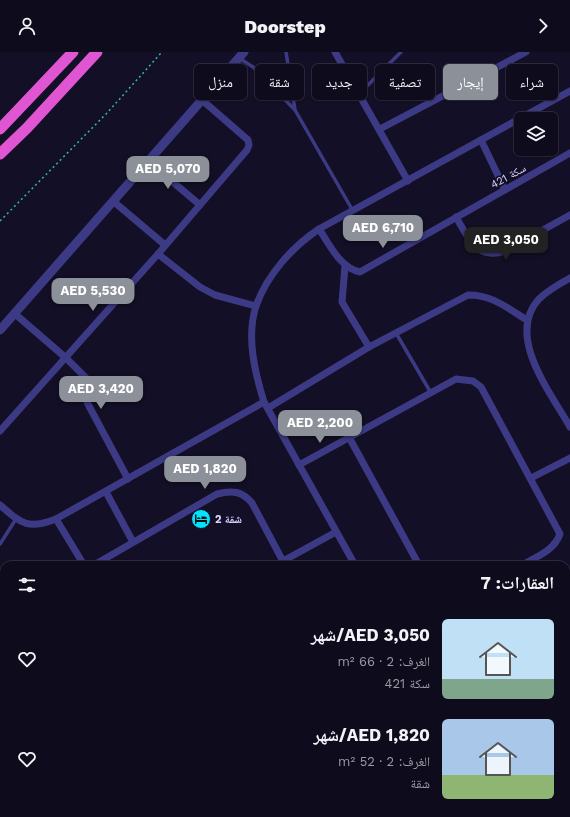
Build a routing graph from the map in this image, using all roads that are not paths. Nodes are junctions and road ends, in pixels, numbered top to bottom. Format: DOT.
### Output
graph roads {
  1 [pos="74,52"];
  2 [pos="97,52"];
  3 [pos="286,52"];
  4 [pos="335,52"];
  5 [pos="401,52"];
  6 [pos="526,52"];
  7 [pos="241,55"];
  8 [pos="233,64"];
  9 [pos="342,64"];
  10 [pos="367,86"];
  11 [pos="570,91"];
  12 [pos="202,100"];
  13 [pos="363,100"];
  14 [pos="295,110"];
  15 [pos="0,129"];
  16 [pos="380,129"];
  17 [pos="481,140"];
  18 [pos="0,154"];
  19 [pos="570,154"];
  20 [pos="148,161"];
  21 [pos="408,181"];
  22 [pos="505,190"];
  23 [pos="113,201"];
  24 [pos="200,205"];
  25 [pos="353,211"];
  26 [pos="570,215"];
  27 [pos="456,217"];
  28 [pos="319,229"];
  29 [pos="165,245"];
  30 [pos="158,254"];
  31 [pos="345,266"];
  32 [pos="570,278"];
  33 [pos="256,306"];
  34 [pos="14,313"];
  35 [pos="528,320"];
  36 [pos="0,330"];
  37 [pos="396,332"];
  38 [pos="370,347"];
  39 [pos="66,358"];
  40 [pos="432,394"];
  41 [pos="266,405"];
  42 [pos="570,427"];
  43 [pos="0,431"];
  44 [pos="350,438"];
  45 [pos="570,458"];
  46 [pos="299,465"];
  47 [pos="531,478"];
  48 [pos="128,479"];
  49 [pos="106,492"];
  50 [pos="0,505"];
  51 [pos="16,519"];
  52 [pos="56,519"];
  53 [pos="336,532"];
  54 [pos="133,542"];
  55 [pos="0,544"];
  56 [pos="82,561"];
  57 [pos="101,561"];
  58 [pos="283,561"];
  59 [pos="287,561"];
  60 [pos="353,561"];
  61 [pos="418,561"];
  62 [pos="529,561"];
  1 -- 15 [label="highway"];
  2 -- 18 [label="highway"];
  3 -- 14 [label="lane"];
  4 -- 9 [label="street"];
  5 -- 10 [label="lane"];
  6 -- 16 [label="street"];
  7 -- 8 [label="street"];
  7 -- 14 [label="lane"];
  11 -- 17 [label="street"];
  12 -- 20 [label="street"];
  12 -- 24 [label="street"];
  13 -- 16 [label="street"];
  14 -- 25 [label="lane"];
  16 -- 21 [label="street"];
  17 -- 21 [label="street"];
  17 -- 22 [label="street"];
  19 -- 22 [label="street, سكة 421"];
  20 -- 23 [label="street"];
  20 -- 24 [label="street"];
  21 -- 25 [label="street"];
  22 -- 27 [label="street, سكة 421"];
  23 -- 29 [label="street"];
  23 -- 34 [label="street"];
  24 -- 29 [label="street"];
  25 -- 28 [label="street"];
  26 -- 27 [label="street"];
  27 -- 31 [label="street, سكة 421"];
  28 -- 31 [label="street"];
  28 -- 33 [label="street"];
  29 -- 30 [label="street"];
  30 -- 33 [label="street"];
  30 -- 39 [label="street"];
  31 -- 38 [label="street"];
  32 -- 35 [label="street"];
  33 -- 41 [label="street"];
  34 -- 36 [label="street"];
  34 -- 39 [label="street"];
  35 -- 37 [label="street"];
  35 -- 42 [label="street"];
  37 -- 38 [label="street"];
  37 -- 40 [label="lane"];
  38 -- 41 [label="street"];
  39 -- 43 [label="street"];
  39 -- 48 [label="street"];
  40 -- 44 [label="street"];
  40 -- 47 [label="street"];
  41 -- 46 [label="street"];
  41 -- 48 [label="street"];
  44 -- 46 [label="street"];
  44 -- 61 [label="street"];
  45 -- 47 [label="street"];
  46 -- 53 [label="street"];
  47 -- 62 [label="street"];
  48 -- 49 [label="street"];
  49 -- 52 [label="street"];
  49 -- 54 [label="street"];
  50 -- 51 [label="street"];
  51 -- 52 [label="street"];
  51 -- 55 [label="lane"];
  52 -- 56 [label="street"];
  53 -- 59 [label="street"];
  53 -- 60 [label="street"];
  54 -- 57 [label="street"];
  54 -- 58 [label="street"];
}
